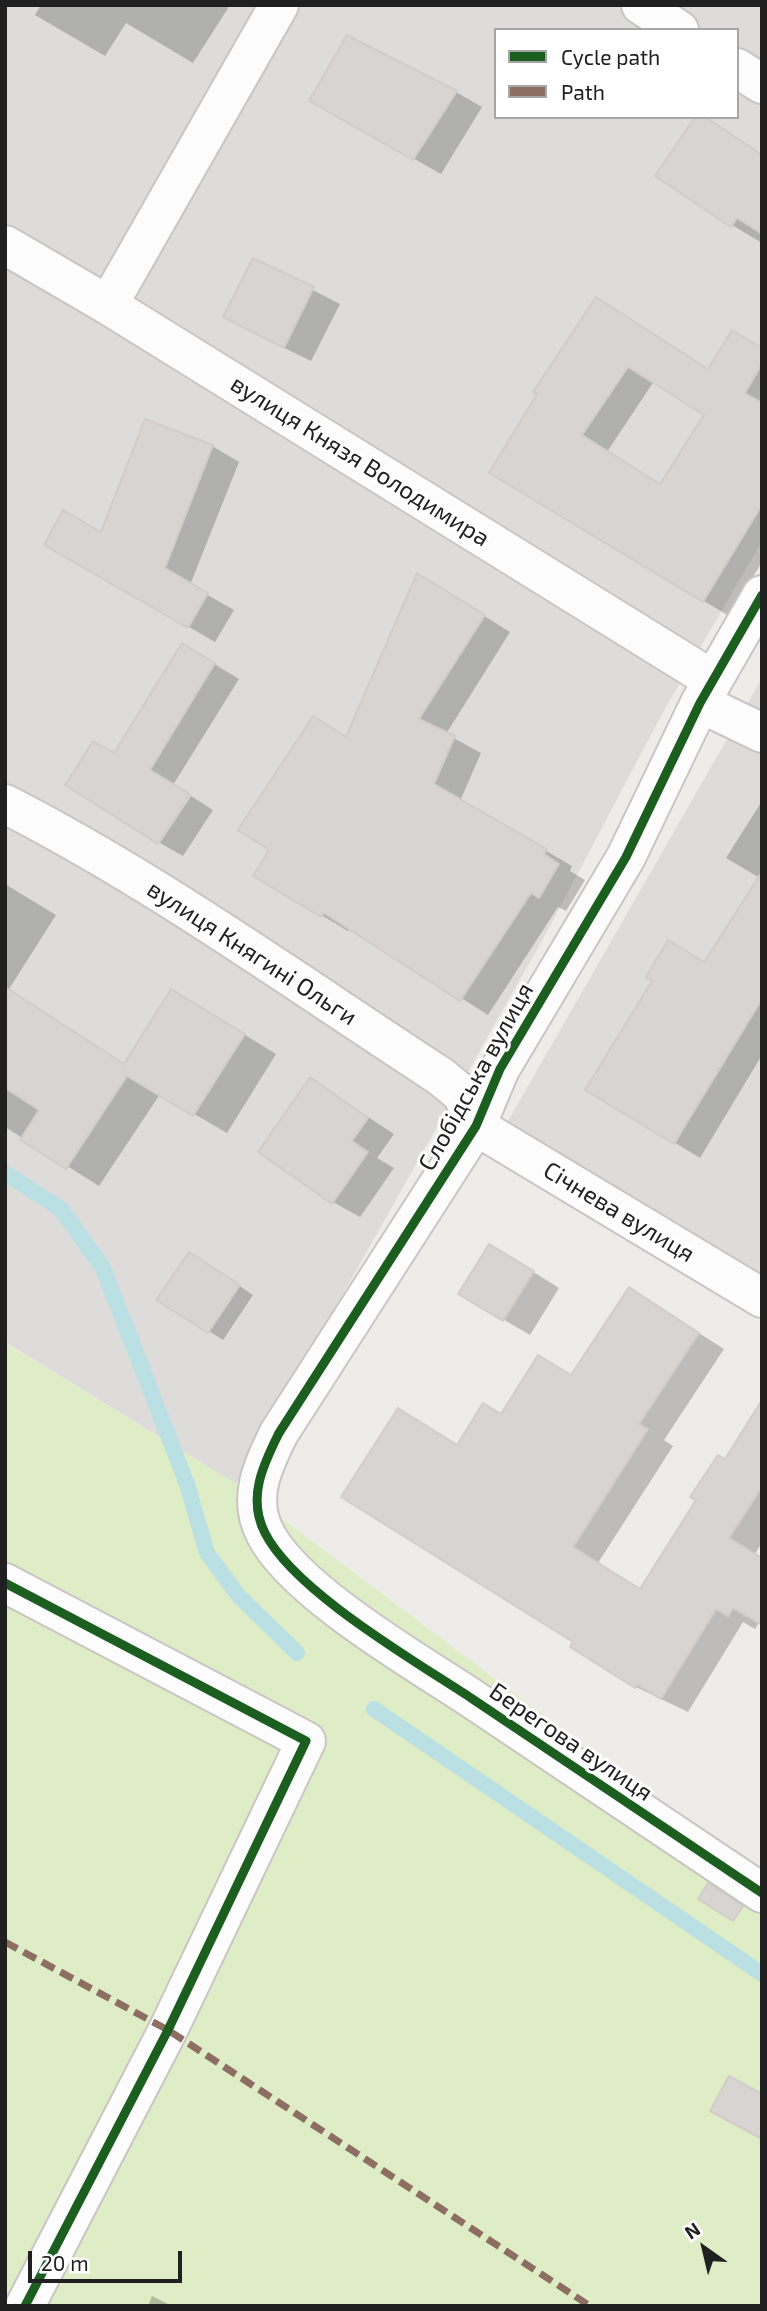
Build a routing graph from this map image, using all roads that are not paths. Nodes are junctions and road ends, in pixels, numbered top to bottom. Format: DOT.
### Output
graph roads {
  1 [pos="279,5"];
  2 [pos="641,5"];
  3 [pos="676,28"];
  4 [pos="739,69"];
  5 [pos="762,84"];
  6 [pos="5,245"];
  7 [pos="108,305"];
  8 [pos="762,594"];
  9 [pos="707,691"];
  10 [pos="762,733"];
  11 [pos="5,804"];
  12 [pos="476,1126"];
  13 [pos="762,1298"];
  14 [pos="5,1583"];
  15 [pos="360,1624"];
  16 [pos="762,1893"];
  17 [pos="5,2295"];
  18 [pos="25,2306"];
  1 -- 7 [label="street"];
  2 -- 3 [label="street"];
  4 -- 5 [label="street"];
  6 -- 7 [label="street, вулиця Князя Володимира"];
  7 -- 9 [label="street, вулиця Князя Володимира"];
  8 -- 9 [label="street, Слобідська вулиця"];
  9 -- 10 [label="street, вулиця Князя Володимира"];
  9 -- 12 [label="street, Слобідська вулиця"];
  11 -- 12 [label="street, вулиця Княгині Ольги"];
  12 -- 13 [label="street, Січнева вулиця"];
  12 -- 15 [label="street, Слобідська вулиця"];
  14 -- 18 [label="street"];
  15 -- 16 [label="street, Берегова вулиця"];
  17 -- 18 [label="street"];
}
